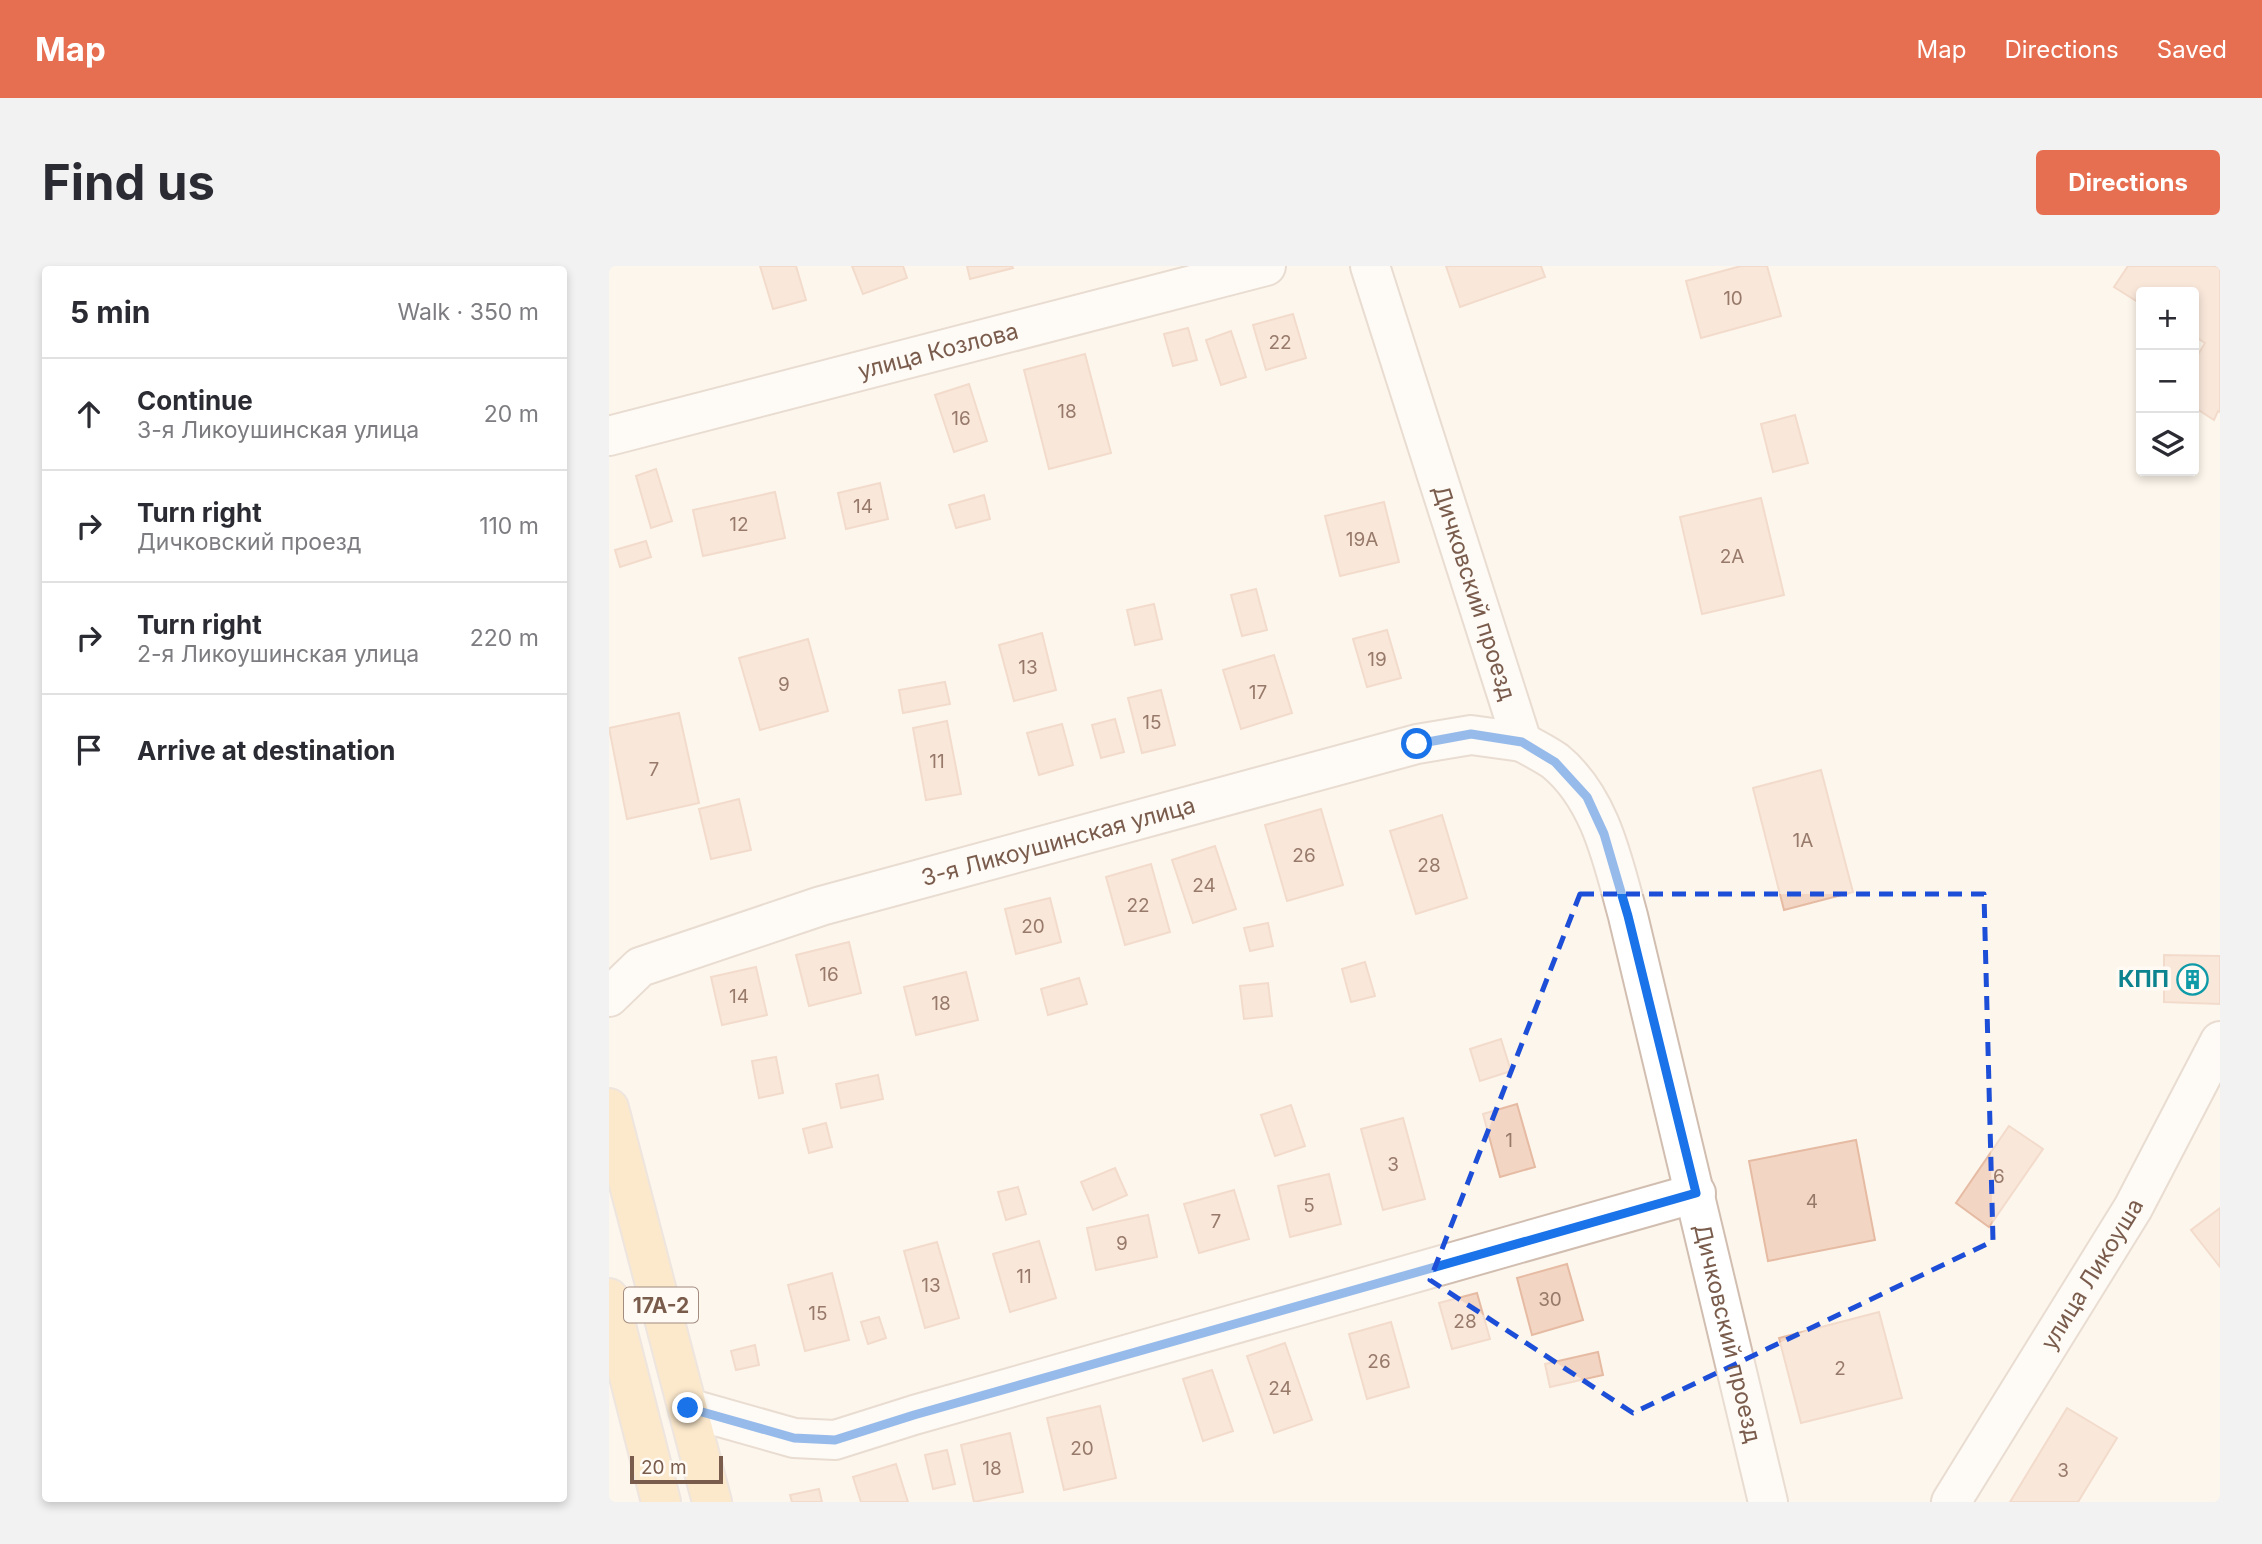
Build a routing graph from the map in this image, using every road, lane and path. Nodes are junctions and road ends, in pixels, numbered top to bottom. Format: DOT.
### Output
graph roads {
  1 [pos="1266,266"];
  2 [pos="1370,266"];
  3 [pos="609,436"];
  4 [pos="1522,742"];
  5 [pos="609,997"];
  6 [pos="2220,1041"];
  7 [pos="609,1108"];
  8 [pos="1696,1193"];
  9 [pos="609,1298"];
  10 [pos="688,1408"];
  11 [pos="655,1501"];
  12 [pos="712,1502"];
  13 [pos="1768,1502"];
  14 [pos="1951,1502"];
  1 -- 3 [label="street, улица Козлова"];
  2 -- 4 [label="street, Дичковский проезд"];
  4 -- 5 [label="street, 3-я Ликоушинская улица"];
  4 -- 8 [label="street, Дичковский проезд"];
  6 -- 14 [label="street, улица Ликоуша"];
  7 -- 10 [label="main road, 17А-2"];
  8 -- 10 [label="street"];
  8 -- 13 [label="street, Дичковский проезд"];
  9 -- 11 [label="main road, 17А-2"];
  10 -- 12 [label="main road, 17А-2"];
}
